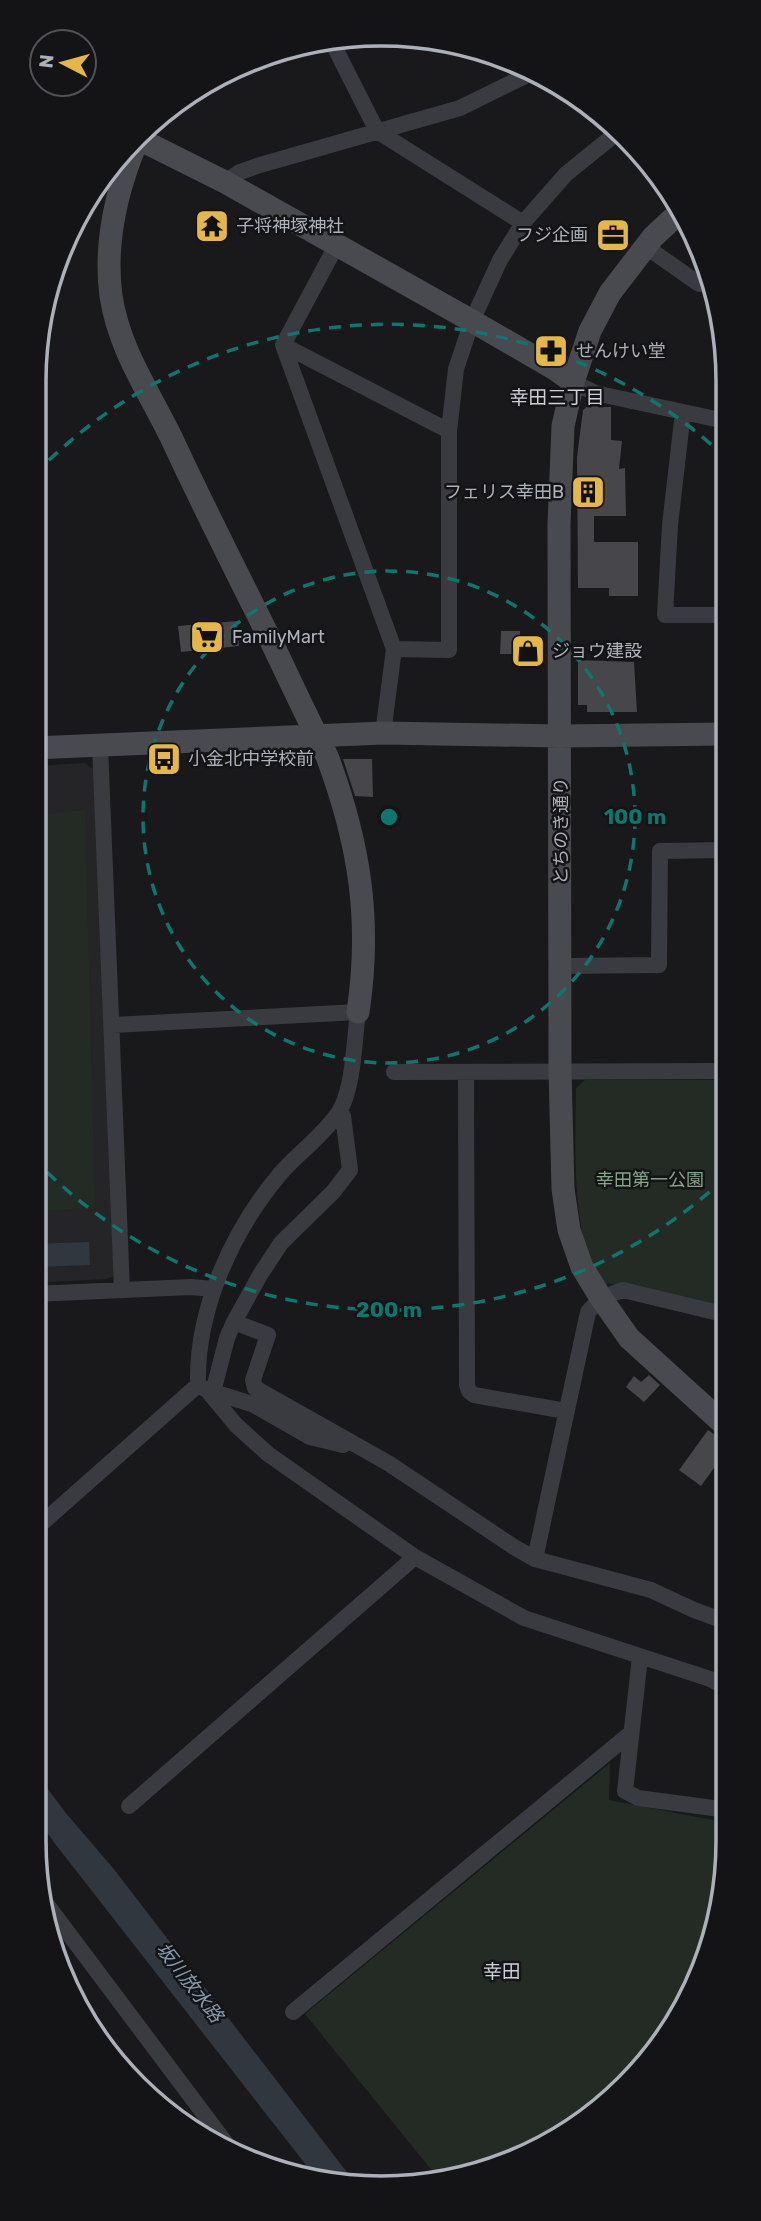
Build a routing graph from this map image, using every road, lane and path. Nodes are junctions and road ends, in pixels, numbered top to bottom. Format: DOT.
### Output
graph roads {
  1 [pos="335,48"];
  2 [pos="523,77"];
  3 [pos="377,131"];
  4 [pos="611,138"];
  5 [pos="136,153"];
  6 [pos="127,163"];
  7 [pos="225,182"];
  8 [pos="674,218"];
  9 [pos="523,223"];
  10 [pos="336,246"];
  11 [pos="645,246"];
  12 [pos="699,284"];
  13 [pos="472,321"];
  14 [pos="283,345"];
  15 [pos="573,382"];
  16 [pos="683,412"];
  17 [pos="716,419"];
  18 [pos="449,431"];
  19 [pos="716,615"];
  20 [pos="394,649"];
  21 [pos="383,733"];
  22 [pos="316,734"];
  23 [pos="716,734"];
  24 [pos="560,736"];
  25 [pos="100,746"];
  26 [pos="46,748"];
  27 [pos="716,850"];
  28 [pos="561,966"];
  29 [pos="358,1012"];
  30 [pos="113,1025"];
  31 [pos="560,1070"];
  32 [pos="716,1071"];
  33 [pos="394,1072"];
  34 [pos="466,1073"];
  35 [pos="340,1110"];
  36 [pos="214,1289"];
  37 [pos="122,1290"];
  38 [pos="46,1293"];
  39 [pos="601,1297"];
  40 [pos="716,1312"];
  41 [pos="234,1322"];
  42 [pos="206,1389"];
  43 [pos="566,1411"];
  44 [pos="716,1417"];
  45 [pos="364,1450"];
  46 [pos="46,1520"];
  47 [pos="415,1557"];
  48 [pos="535,1559"];
  49 [pos="716,1618"];
  50 [pos="640,1657"];
  51 [pos="716,1682"];
  52 [pos="631,1733"];
  53 [pos="129,1806"];
  54 [pos="716,1808"];
  55 [pos="54,1913"];
  56 [pos="293,2012"];
  57 [pos="208,2128"];
  1 -- 3 [label="street"];
  2 -- 3 [label="street"];
  3 -- 7 [label="street"];
  3 -- 9 [label="street"];
  4 -- 9 [label="street"];
  5 -- 7 [label="street"];
  6 -- 22 [label="street"];
  7 -- 10 [label="street"];
  8 -- 11 [label="street, とちのき通り"];
  9 -- 13 [label="street"];
  10 -- 13 [label="street"];
  10 -- 14 [label="street"];
  11 -- 12 [label="street"];
  11 -- 15 [label="street, とちのき通り"];
  13 -- 15 [label="street"];
  13 -- 18 [label="street"];
  14 -- 18 [label="street"];
  14 -- 20 [label="street"];
  15 -- 16 [label="street"];
  15 -- 24 [label="street, とちのき通り"];
  16 -- 17 [label="street"];
  16 -- 19 [label="street"];
  18 -- 20 [label="street"];
  20 -- 21 [label="street"];
  21 -- 22 [label="street"];
  21 -- 24 [label="street"];
  22 -- 25 [label="street"];
  22 -- 29 [label="street"];
  23 -- 24 [label="street"];
  24 -- 28 [label="street, とちのき通り"];
  25 -- 26 [label="street"];
  25 -- 30 [label="street"];
  27 -- 28 [label="street"];
  28 -- 31 [label="street, とちのき通り"];
  29 -- 30 [label="street"];
  29 -- 35 [label="street"];
  30 -- 37 [label="street"];
  31 -- 32 [label="street"];
  31 -- 34 [label="street"];
  31 -- 39 [label="street, とちのき通り"];
  33 -- 34 [label="street"];
  34 -- 43 [label="street"];
  35 -- 36 [label="street"];
  35 -- 41 [label="street"];
  36 -- 37 [label="street"];
  36 -- 42 [label="street"];
  37 -- 38 [label="street"];
  39 -- 40 [label="street"];
  39 -- 43 [label="street"];
  39 -- 44 [label="street, とちのき通り"];
  41 -- 42 [label="street"];
  41 -- 45 [label="street"];
  42 -- 45 [label="street"];
  42 -- 46 [label="street"];
  42 -- 47 [label="street"];
  43 -- 48 [label="street"];
  45 -- 48 [label="street"];
  47 -- 50 [label="street"];
  47 -- 53 [label="street"];
  48 -- 49 [label="street"];
  50 -- 51 [label="street"];
  50 -- 52 [label="street"];
  52 -- 54 [label="street"];
  52 -- 56 [label="street"];
  55 -- 57 [label="street"];
}
